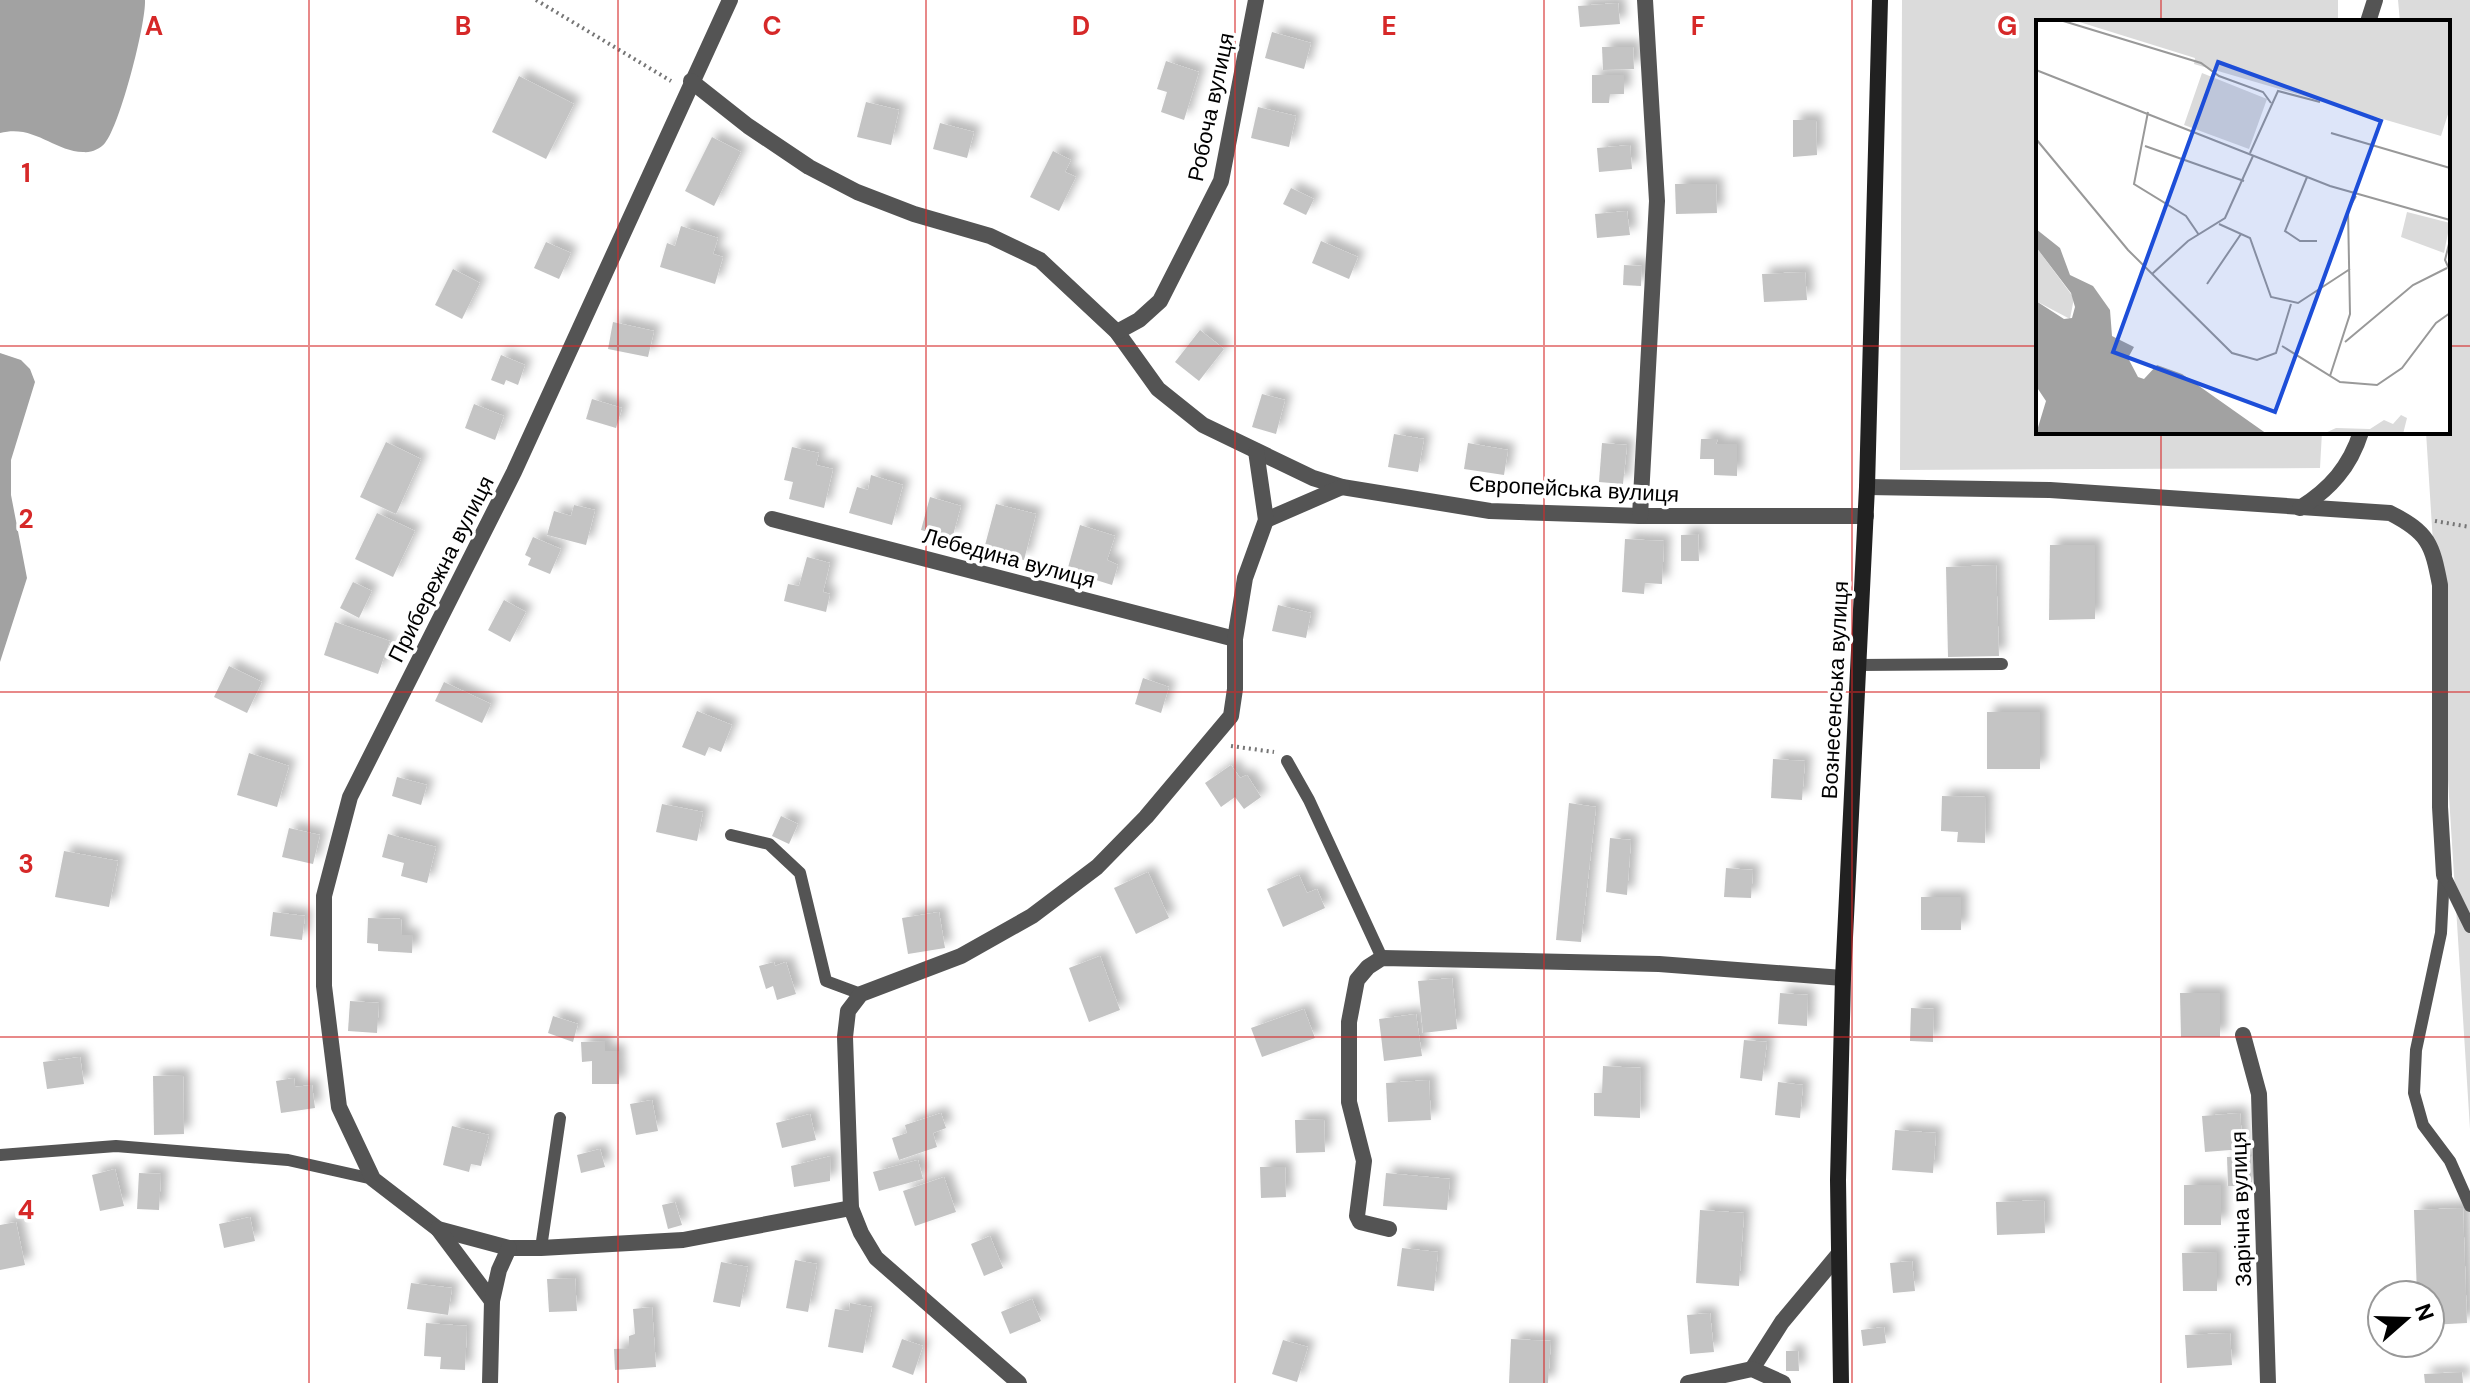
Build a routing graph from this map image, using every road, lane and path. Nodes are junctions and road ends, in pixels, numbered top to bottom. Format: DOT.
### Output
graph roads {
  1 [pos="536,0"];
  2 [pos="730,0"];
  3 [pos="1256,0"];
  4 [pos="1645,0"];
  5 [pos="1880,0"];
  6 [pos="2375,0"];
  7 [pos="2369,20"];
  8 [pos="689,86"];
  9 [pos="1117,332"];
  10 [pos="2360,434"];
  11 [pos="1256,451"];
  12 [pos="1342,487"];
  13 [pos="1867,487"];
  14 [pos="2300,508"];
  15 [pos="1640,516"];
  16 [pos="1866,516"];
  17 [pos="772,519"];
  18 [pos="1266,520"];
  19 [pos="1235,639"];
  20 [pos="2002,664"];
  21 [pos="1858,665"];
  22 [pos="1215,738"];
  23 [pos="1287,761"];
  24 [pos="731,835"];
  25 [pos="2444,875"];
  26 [pos="2470,927"];
  27 [pos="1382,958"];
  28 [pos="1843,978"];
  29 [pos="861,994"];
  30 [pos="2243,1035"];
  31 [pos="560,1118"];
  32 [pos="0,1155"];
  33 [pos="373,1179"];
  34 [pos="2470,1206"];
  35 [pos="851,1208"];
  36 [pos="438,1229"];
  37 [pos="1389,1229"];
  38 [pos="509,1248"];
  39 [pos="541,1248"];
  40 [pos="1838,1255"];
  41 [pos="492,1301"];
  42 [pos="1752,1369"];
  43 [pos="490,1383"];
  44 [pos="1019,1383"];
  45 [pos="1688,1383"];
  46 [pos="1783,1383"];
  47 [pos="1841,1383"];
  48 [pos="2268,1383"];
  1 -- 8 [label="path"];
  2 -- 8 [label="street, Прибережна вулиця"];
  3 -- 9 [label="street, Робоча вулиця"];
  4 -- 15 [label="street"];
  5 -- 13 [label="main road, Вознесенська вулиця"];
  6 -- 7 [label="street"];
  8 -- 9 [label="street, Європейська вулиця"];
  8 -- 33 [label="street, Прибережна вулиця"];
  9 -- 11 [label="street, Європейська вулиця"];
  10 -- 14 [label="street"];
  11 -- 12 [label="street, Європейська вулиця"];
  11 -- 18 [label="street"];
  12 -- 15 [label="street, Європейська вулиця"];
  12 -- 18 [label="street"];
  13 -- 14 [label="street"];
  13 -- 16 [label="main road, Вознесенська вулиця"];
  14 -- 25 [label="street"];
  15 -- 16 [label="street, Європейська вулиця"];
  16 -- 21 [label="main road, Вознесенська вулиця"];
  17 -- 19 [label="street, Лебедина вулиця"];
  18 -- 19 [label="street"];
  19 -- 22 [label="street"];
  20 -- 21 [label="lane"];
  21 -- 28 [label="main road, Вознесенська вулиця"];
  22 -- 23 [label="path"];
  22 -- 29 [label="street"];
  23 -- 27 [label="lane"];
  24 -- 29 [label="lane"];
  25 -- 26 [label="lane"];
  25 -- 34 [label="lane"];
  27 -- 28 [label="street"];
  27 -- 37 [label="street"];
  28 -- 40 [label="main road, Вознесенська вулиця"];
  29 -- 35 [label="street"];
  30 -- 48 [label="street, Зарічна вулиця"];
  31 -- 39 [label="lane"];
  32 -- 33 [label="lane"];
  33 -- 36 [label="street"];
  35 -- 39 [label="street"];
  35 -- 44 [label="street"];
  36 -- 38 [label="street"];
  36 -- 41 [label="street"];
  38 -- 39 [label="street"];
  38 -- 41 [label="street"];
  40 -- 42 [label="street"];
  40 -- 47 [label="main road, Вознесенська вулиця"];
  41 -- 43 [label="street"];
  42 -- 45 [label="street"];
  42 -- 46 [label="street"];
}
